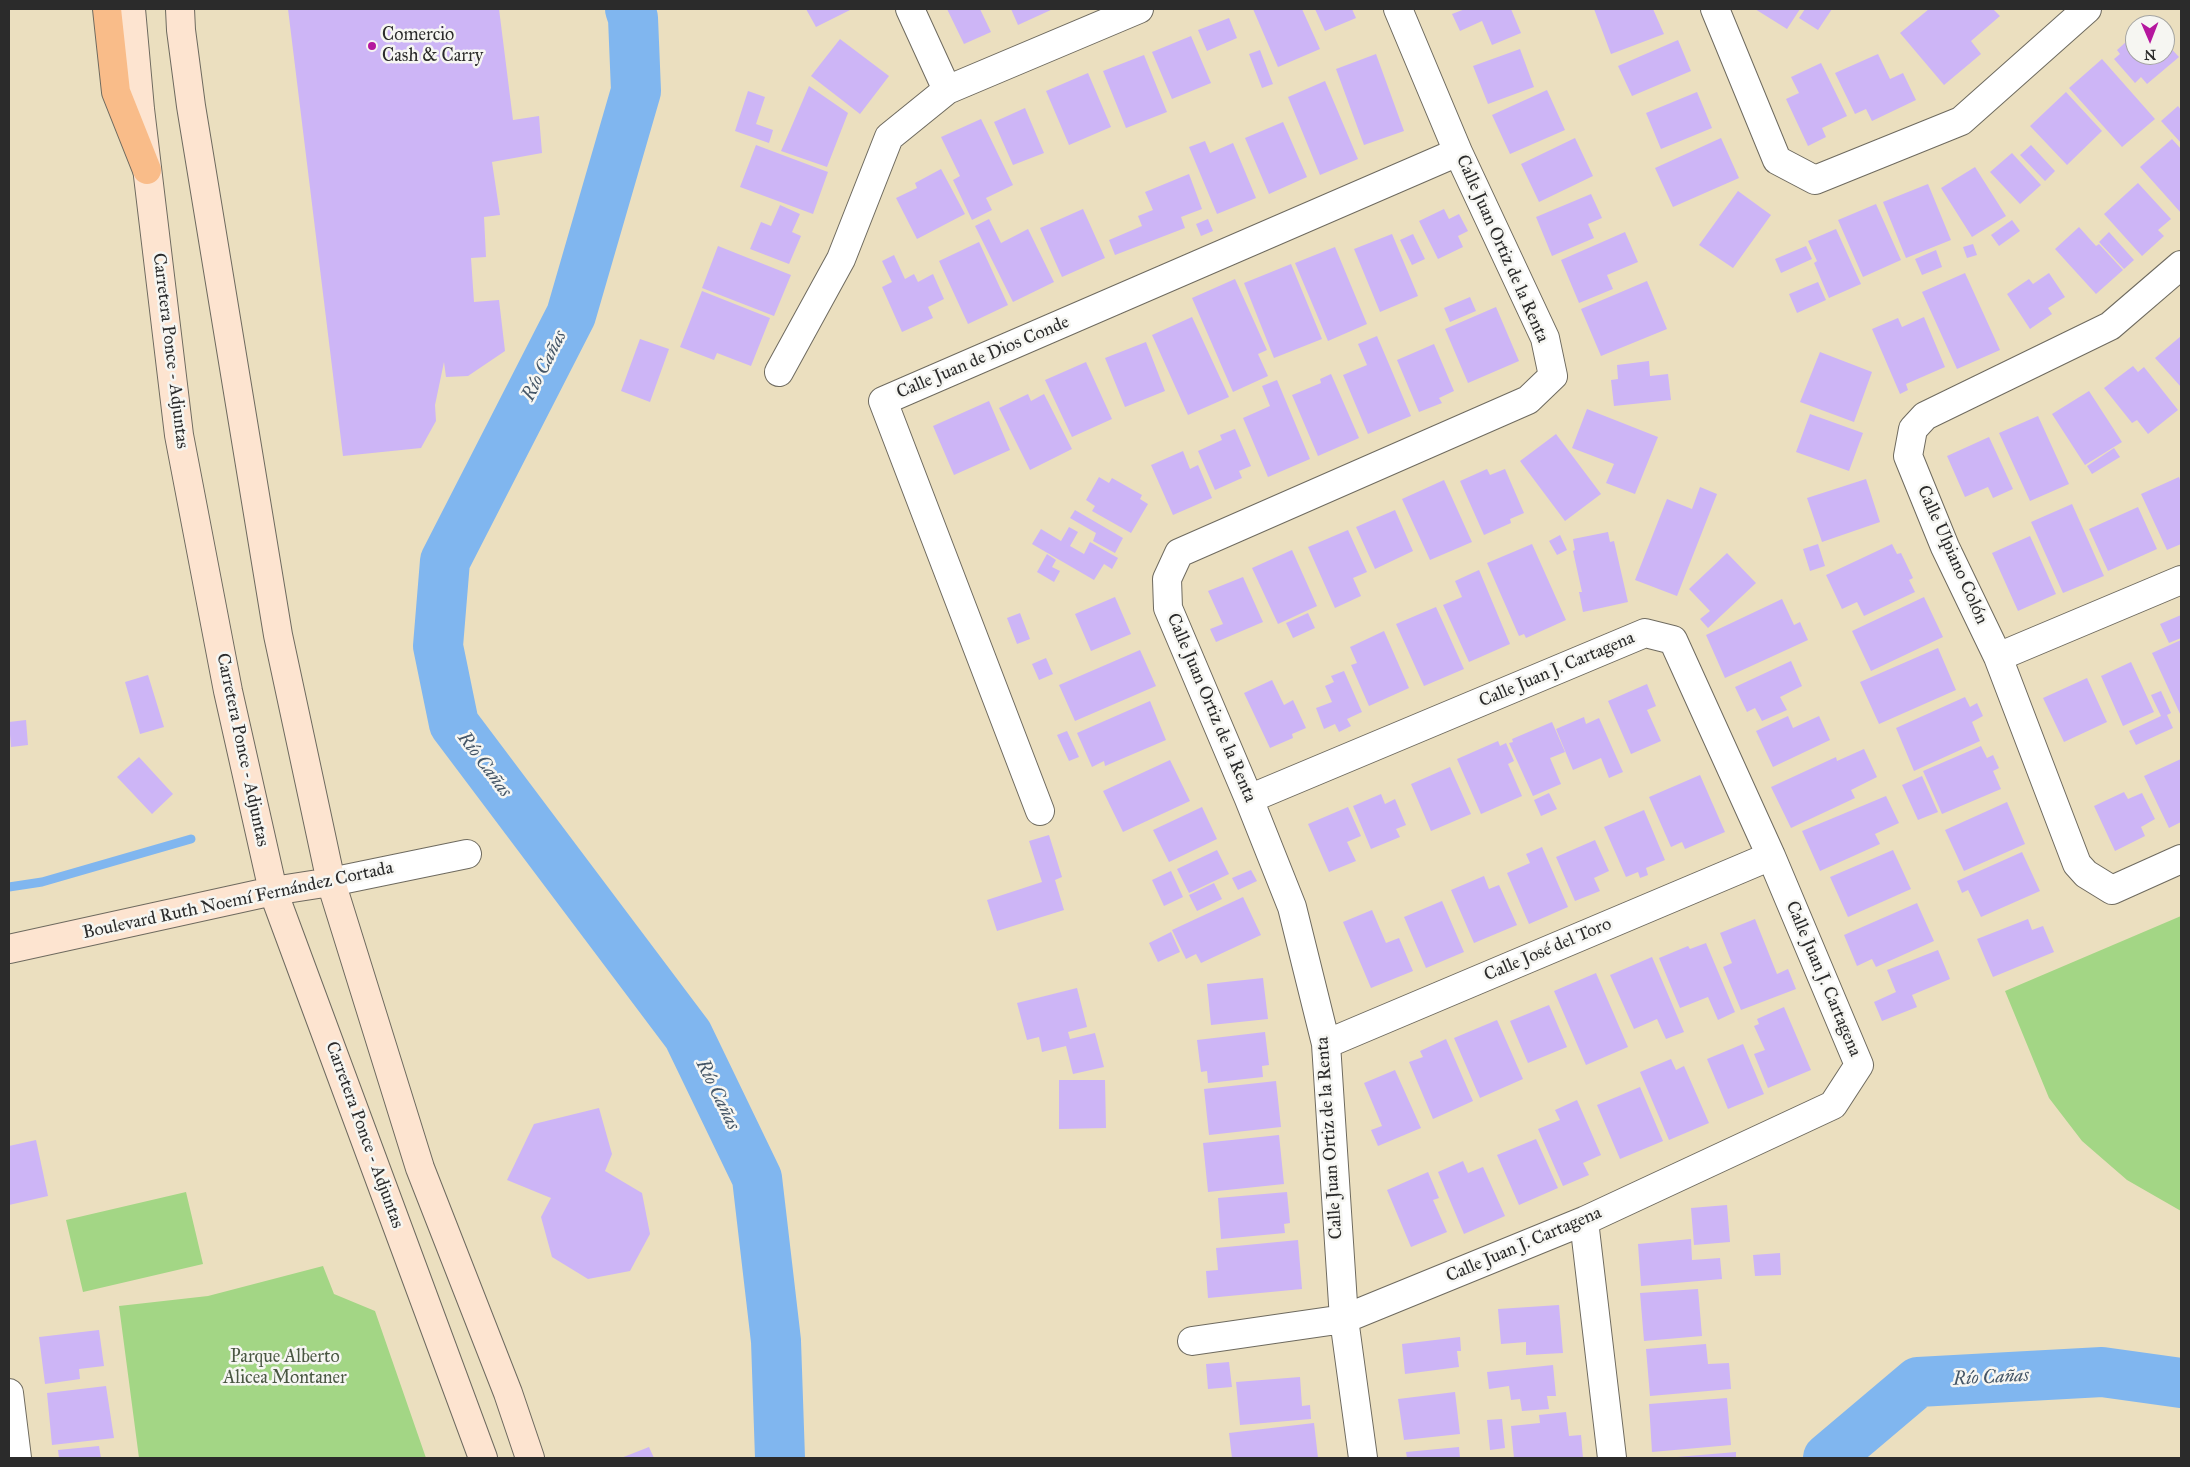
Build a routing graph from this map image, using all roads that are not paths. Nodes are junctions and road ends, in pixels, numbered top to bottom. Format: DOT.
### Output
graph roads {
  1 [pos="106,9"];
  2 [pos="131,9"];
  3 [pos="180,9"];
  4 [pos="910,9"];
  5 [pos="1139,9"];
  6 [pos="1398,9"];
  7 [pos="1715,9"];
  8 [pos="2087,9"];
  9 [pos="947,90"];
  10 [pos="1458,152"];
  11 [pos="147,170"];
  12 [pos="2181,265"];
  13 [pos="779,372"];
  14 [pos="2181,580"];
  15 [pos="1998,657"];
  16 [pos="1249,799"];
  17 [pos="1040,811"];
  18 [pos="467,854"];
  19 [pos="1771,856"];
  20 [pos="2181,859"];
  21 [pos="331,882"];
  22 [pos="273,891"];
  23 [pos="9,949"];
  24 [pos="1326,1044"];
  25 [pos="1584,1221"];
  26 [pos="1344,1320"];
  27 [pos="1192,1341"];
  28 [pos="9,1393"];
  29 [pos="17,1458"];
  30 [pos="483,1458"];
  31 [pos="530,1458"];
  32 [pos="1363,1458"];
  33 [pos="1612,1458"];
  1 -- 11 [label="highway"];
  2 -- 11 [label="street, Carretera Ponce - Adjuntas"];
  3 -- 21 [label="street"];
  4 -- 9 [label="street"];
  5 -- 9 [label="street"];
  6 -- 10 [label="street, Calle Juan Ortiz de la Renta"];
  7 -- 8 [label="street"];
  9 -- 13 [label="street"];
  10 -- 16 [label="street, Calle Juan Ortiz de la Renta"];
  10 -- 17 [label="street, Calle Juan de Dios Conde"];
  11 -- 22 [label="street, Carretera Ponce - Adjuntas"];
  12 -- 15 [label="street, Calle Ulpiano Colón"];
  14 -- 15 [label="street"];
  15 -- 20 [label="street, Calle Ulpiano Colón"];
  16 -- 19 [label="street, Calle Juan J. Cartagena"];
  16 -- 24 [label="street, Calle Juan Ortiz de la Renta"];
  18 -- 21 [label="street, Boulevard Ruth Noemí Fernández Cortada"];
  19 -- 24 [label="street, Calle José del Toro"];
  19 -- 25 [label="street, Calle Juan J. Cartagena"];
  21 -- 22 [label="street, Boulevard Ruth Noemí Fernández Cortada"];
  21 -- 31 [label="street"];
  22 -- 23 [label="street, Boulevard Ruth Noemí Fernández Cortada"];
  22 -- 30 [label="street, Carretera Ponce - Adjuntas"];
  24 -- 26 [label="street, Calle Juan Ortiz de la Renta"];
  25 -- 26 [label="street, Calle Juan J. Cartagena"];
  25 -- 33 [label="street"];
  26 -- 27 [label="street, Calle Juan J. Cartagena"];
  26 -- 32 [label="street, Calle Juan Ortiz de la Renta"];
  28 -- 29 [label="street"];
}
